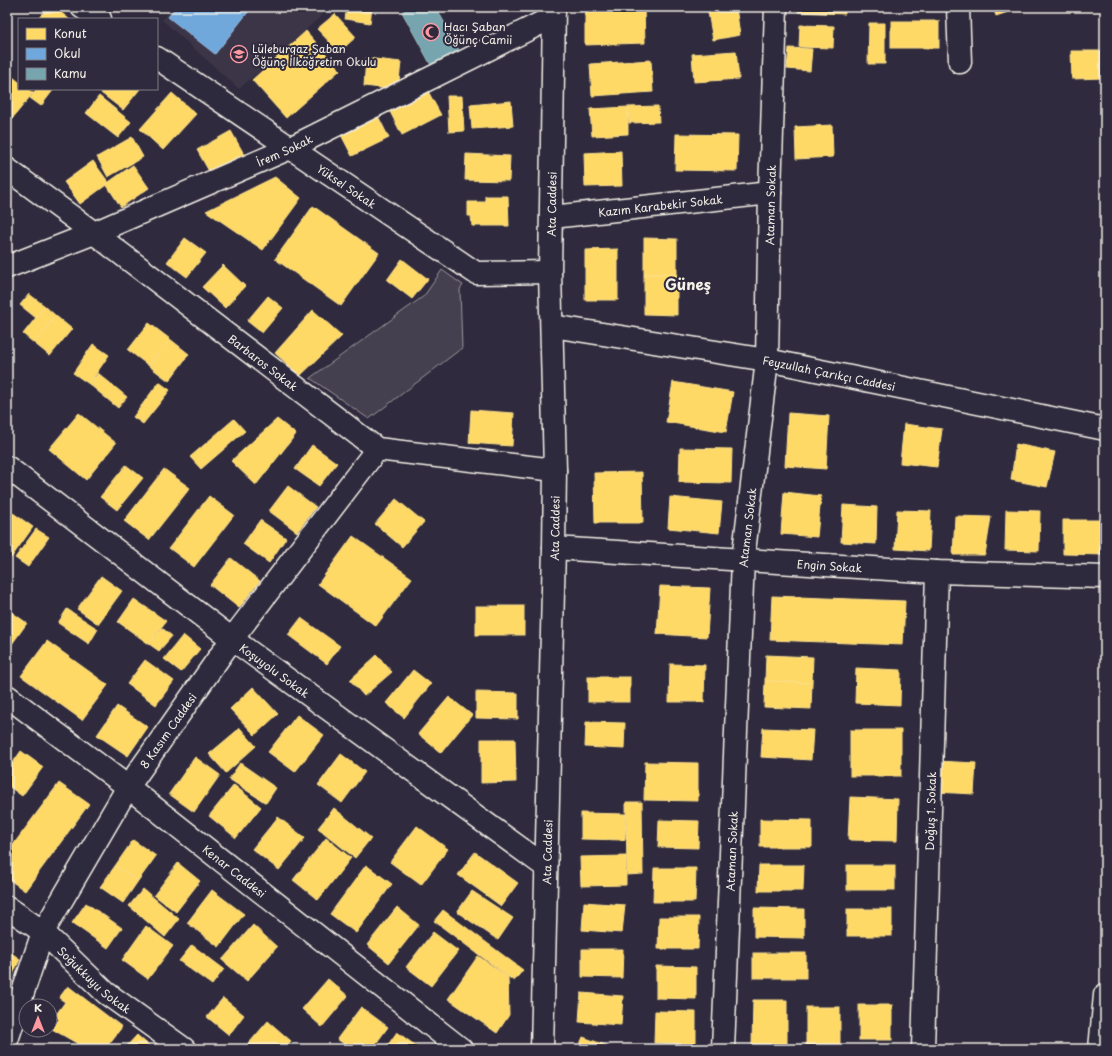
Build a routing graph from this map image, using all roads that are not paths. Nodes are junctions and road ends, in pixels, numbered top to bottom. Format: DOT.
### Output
graph roads {
  1 [pos="82,7"];
  2 [pos="776,7"];
  3 [pos="958,7"];
  4 [pos="553,12"];
  5 [pos="98,18"];
  6 [pos="158,59"];
  7 [pos="960,62"];
  8 [pos="290,148"];
  9 [pos="7,169"];
  10 [pos="770,193"];
  11 [pos="552,217"];
  12 [pos="94,232"];
  13 [pos="7,267"];
  14 [pos="550,272"];
  15 [pos="552,326"];
  16 [pos="767,360"];
  17 [pos="1105,429"];
  18 [pos="377,449"];
  19 [pos="7,467"];
  20 [pos="555,470"];
  21 [pos="554,548"];
  22 [pos="743,560"];
  23 [pos="938,572"];
  24 [pos="1105,577"];
  25 [pos="232,639"];
  26 [pos="7,696"];
  27 [pos="128,787"];
  28 [pos="546,867"];
  29 [pos="7,906"];
  30 [pos="43,932"];
  31 [pos="1105,996"];
  32 [pos="7,1040"];
  33 [pos="184,1049"];
  34 [pos="461,1049"];
  35 [pos="542,1049"];
  36 [pos="723,1049"];
  37 [pos="923,1049"];
  38 [pos="1100,1049"];
  1 -- 5 [label="street"];
  2 -- 10 [label="street, Ataman Sokak"];
  3 -- 7 [label="street"];
  4 -- 8 [label="street, İrem Sokak"];
  4 -- 11 [label="street, Ata Caddesi"];
  6 -- 8 [label="street, Yüksel Sokak"];
  8 -- 12 [label="street, İrem Sokak"];
  8 -- 14 [label="street, Yüksel Sokak"];
  9 -- 12 [label="street, Barbaros Sokak"];
  10 -- 11 [label="street, Kazım Karabekir Sokak"];
  10 -- 16 [label="street, Ataman Sokak"];
  11 -- 14 [label="street, Ata Caddesi"];
  12 -- 13 [label="street, İrem Sokak"];
  12 -- 18 [label="street, Barbaros Sokak"];
  14 -- 15 [label="street, Ata Caddesi"];
  15 -- 16 [label="street, Feyzullah Çarıkçı Caddesi"];
  15 -- 20 [label="street, Ata Caddesi"];
  16 -- 17 [label="street, Feyzullah Çarıkçı Caddesi"];
  16 -- 22 [label="street, Ataman Sokak"];
  18 -- 20 [label="street"];
  18 -- 25 [label="street, 8 Kasım Caddesi"];
  19 -- 25 [label="street, Koşuyolu Sokak"];
  20 -- 21 [label="street, Ata Caddesi"];
  21 -- 22 [label="street, Engin Sokak"];
  21 -- 28 [label="street, Ata Caddesi"];
  22 -- 23 [label="street, Engin Sokak"];
  22 -- 36 [label="street, Ataman Sokak"];
  23 -- 24 [label="street, Engin Sokak"];
  23 -- 37 [label="street, Doğuş 1. Sokak"];
  25 -- 27 [label="street, 8 Kasım Caddesi"];
  25 -- 28 [label="street, Koşuyolu Sokak"];
  26 -- 27 [label="street, Kenar Caddesi"];
  27 -- 30 [label="street, 8 Kasım Caddesi"];
  27 -- 34 [label="street, Kenar Caddesi"];
  28 -- 35 [label="street, Ata Caddesi"];
  29 -- 30 [label="street, Soğukkuyu Sokak"];
  30 -- 32 [label="street, 8 Kasım Caddesi"];
  30 -- 33 [label="street, Soğukkuyu Sokak"];
  31 -- 38 [label="street"];
}
